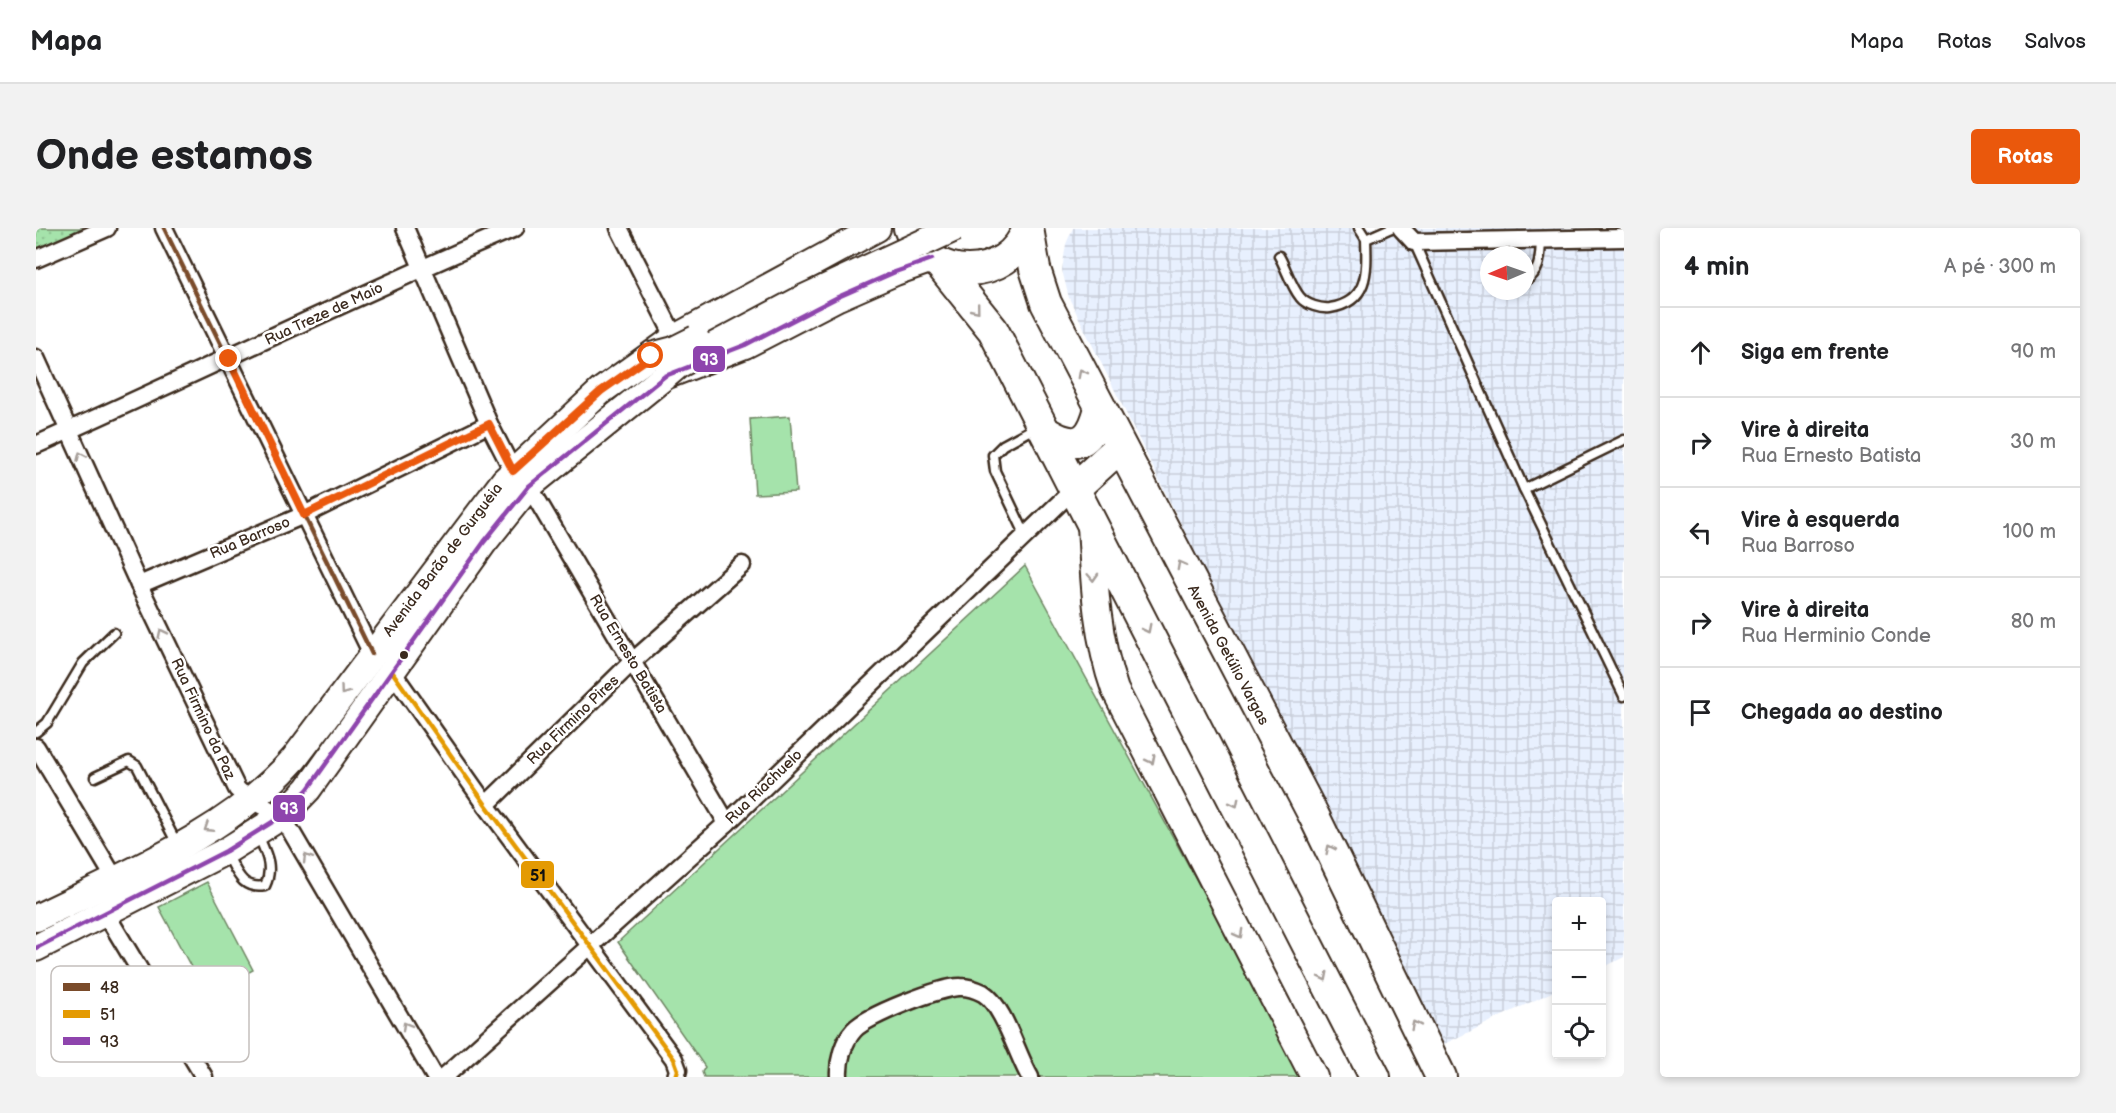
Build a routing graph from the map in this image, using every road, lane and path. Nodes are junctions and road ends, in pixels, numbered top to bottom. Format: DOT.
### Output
graph roads {
  1 [pos="107,228"];
  2 [pos="164,228"];
  3 [pos="405,228"];
  4 [pos="515,228"];
  5 [pos="619,228"];
  6 [pos="877,228"];
  7 [pos="909,228"];
  8 [pos="922,228"];
  9 [pos="955,228"];
  10 [pos="1028,228"];
  11 [pos="1359,228"];
  12 [pos="1391,228"];
  13 [pos="1401,228"];
  14 [pos="1624,238"];
  15 [pos="1366,239"];
  16 [pos="1541,240"];
  17 [pos="1414,242"];
  18 [pos="1279,255"];
  19 [pos="36,259"];
  20 [pos="945,265"];
  21 [pos="422,267"];
  22 [pos="1534,276"];
  23 [pos="675,338"];
  24 [pos="36,358"];
  25 [pos="229,359"];
  26 [pos="658,366"];
  27 [pos="1100,408"];
  28 [pos="489,424"];
  29 [pos="1046,429"];
  30 [pos="70,430"];
  31 [pos="1624,440"];
  32 [pos="36,445"];
  33 [pos="1120,447"];
  34 [pos="521,478"];
  35 [pos="1075,488"];
  36 [pos="1524,489"];
  37 [pos="304,515"];
  38 [pos="1090,518"];
  39 [pos="1026,537"];
  40 [pos="742,565"];
  41 [pos="139,585"];
  42 [pos="114,633"];
  43 [pos="372,654"];
  44 [pos="633,661"];
  45 [pos="393,673"];
  46 [pos="1624,696"];
  47 [pos="36,732"];
  48 [pos="36,747"];
  49 [pos="94,777"];
  50 [pos="249,801"];
  51 [pos="486,805"];
  52 [pos="282,816"];
  53 [pos="727,823"];
  54 [pos="256,831"];
  55 [pos="178,847"];
  56 [pos="226,851"];
  57 [pos="115,879"];
  58 [pos="106,914"];
  59 [pos="36,918"];
  60 [pos="591,947"];
  61 [pos="36,948"];
  62 [pos="137,966"];
  63 [pos="195,1062"];
  64 [pos="204,1077"];
  65 [pos="435,1077"];
  66 [pos="444,1077"];
  67 [pos="676,1077"];
  68 [pos="839,1077"];
  69 [pos="1030,1077"];
  70 [pos="1314,1077"];
  71 [pos="1375,1077"];
  72 [pos="1441,1077"];
  1 -- 19 [label="street"];
  2 -- 25 [label="street"];
  3 -- 21 [label="street, Rua Ernesto Batista"];
  4 -- 21 [label="street, Rua Treze de Maio"];
  5 -- 23 [label="street"];
  6 -- 23 [label="main road, Avenida Barão de Gurguéia"];
  7 -- 20 [label="highway"];
  8 -- 26 [label="main road, bridge"];
  9 -- 26 [label="main road, bridge"];
  10 -- 20 [label="highway"];
  27 -- 10 [label="highway, Avenida Getúlio Vargas, one-way"];
  11 -- 15 [label="lane"];
  12 -- 15 [label="lane"];
  13 -- 17 [label="street"];
  14 -- 16 [label="street"];
  15 -- 18 [label="lane"];
  16 -- 17 [label="street"];
  16 -- 22 [label="lane"];
  17 -- 36 [label="lane"];
  20 -- 26 [label="main road, Avenida Barão de Gurguéia"];
  20 -- 29 [label="highway, one-way"];
  21 -- 25 [label="street, Rua Treze de Maio"];
  21 -- 28 [label="street, Rua Ernesto Batista"];
  23 -- 26 [label="main road, Avenida Barão de Gurguéia"];
  24 -- 30 [label="street, Rua Firmino da Paz"];
  25 -- 30 [label="street, Rua Treze de Maio"];
  25 -- 37 [label="street"];
  26 -- 34 [label="main road, Avenida Barão de Gurguéia"];
  27 -- 29 [label="highway"];
  27 -- 33 [label="highway, Avenida Getúlio Vargas"];
  28 -- 34 [label="street, Rua Ernesto Batista"];
  28 -- 37 [label="street, Rua Barroso"];
  29 -- 35 [label="highway"];
  29 -- 39 [label="lane"];
  30 -- 32 [label="street, Rua Treze de Maio"];
  41 -- 30 [label="street, Rua Firmino da Paz, one-way"];
  31 -- 36 [label="lane"];
  33 -- 35 [label="highway"];
  72 -- 33 [label="highway, Avenida Getúlio Vargas, one-way"];
  34 -- 43 [label="main road, Avenida Barão de Gurguéia"];
  34 -- 44 [label="street, Rua Ernesto Batista"];
  34 -- 45 [label="main road, Avenida Barão de Gurguéia"];
  35 -- 38 [label="highway"];
  35 -- 39 [label="street, Rua Riachuelo"];
  36 -- 46 [label="lane"];
  37 -- 41 [label="street, Rua Barroso"];
  37 -- 43 [label="street"];
  38 -- 70 [label="main road, one-way"];
  38 -- 71 [label="highway, one-way"];
  39 -- 53 [label="street, Rua Riachuelo"];
  40 -- 44 [label="street, Rua Firmino Pires"];
  50 -- 41 [label="street, Rua Firmino da Paz, one-way"];
  42 -- 47 [label="lane"];
  43 -- 50 [label="main road, Avenida Barão de Gurguéia, one-way"];
  44 -- 51 [label="street, Rua Firmino Pires"];
  44 -- 53 [label="street, Rua Ernesto Batista"];
  45 -- 51 [label="street"];
  45 -- 52 [label="main road, Avenida Barão de Gurguéia"];
  48 -- 57 [label="street"];
  49 -- 55 [label="lane"];
  50 -- 52 [label="street, Rua Firmino da Paz"];
  50 -- 55 [label="main road, Avenida Barão de Gurguéia, one-way"];
  51 -- 60 [label="street"];
  52 -- 54 [label="main road, Avenida Barão de Gurguéia"];
  65 -- 52 [label="street, one-way"];
  53 -- 60 [label="street, Rua Riachuelo"];
  54 -- 56 [label="main road, Avenida Barão de Gurguéia"];
  54 -- 56 [label="lane"];
  55 -- 57 [label="main road, Avenida Barão de Gurguéia"];
  56 -- 58 [label="main road, Avenida Barão de Gurguéia"];
  57 -- 59 [label="main road, Avenida Barão de Gurguéia"];
  58 -- 61 [label="main road, Avenida Barão de Gurguéia"];
  58 -- 62 [label="street"];
  60 -- 66 [label="street, Rua Riachuelo"];
  60 -- 67 [label="street"];
  63 -- 64 [label="street"];
  68 -- 69 [label="street"];
}
